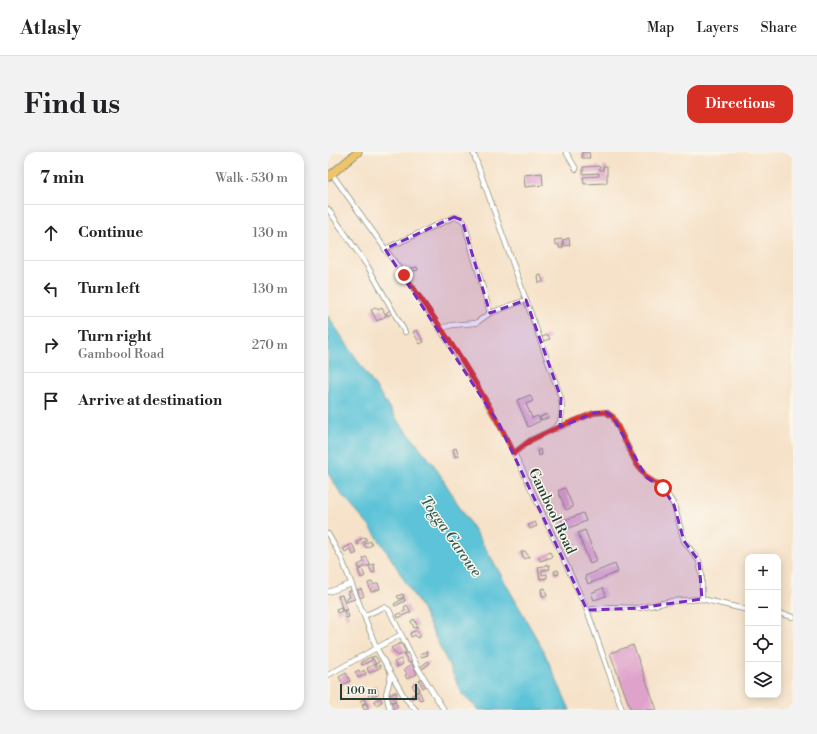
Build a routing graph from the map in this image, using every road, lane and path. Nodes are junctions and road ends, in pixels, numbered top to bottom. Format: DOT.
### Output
graph roads {
  1 [pos="358,152"];
  2 [pos="473,152"];
  3 [pos="566,152"];
  4 [pos="576,169"];
  5 [pos="330,175"];
  6 [pos="328,209"];
  7 [pos="385,249"];
  8 [pos="526,300"];
  9 [pos="490,313"];
  10 [pos="440,329"];
  11 [pos="405,332"];
  12 [pos="554,429"];
  13 [pos="514,453"];
  14 [pos="328,534"];
  15 [pos="351,584"];
  16 [pos="328,592"];
  17 [pos="702,599"];
  18 [pos="745,609"];
  19 [pos="587,610"];
  20 [pos="781,614"];
  21 [pos="364,616"];
  22 [pos="793,617"];
  23 [pos="400,635"];
  24 [pos="377,649"];
  25 [pos="328,675"];
  26 [pos="392,675"];
  27 [pos="390,710"];
  28 [pos="416,710"];
  29 [pos="444,710"];
  30 [pos="622,710"];
  1 -- 5 [label="main road"];
  2 -- 8 [label="street"];
  3 -- 4 [label="street"];
  5 -- 7 [label="street, Gambool Road"];
  6 -- 11 [label="street"];
  7 -- 9 [label="street"];
  7 -- 10 [label="street, Gambool Road"];
  8 -- 9 [label="street"];
  8 -- 12 [label="street"];
  9 -- 10 [label="street"];
  10 -- 13 [label="street, Gambool Road"];
  12 -- 13 [label="street"];
  12 -- 17 [label="street"];
  13 -- 19 [label="street, Gambool Road"];
  14 -- 15 [label="street"];
  15 -- 16 [label="street"];
  15 -- 21 [label="street"];
  17 -- 18 [label="street"];
  17 -- 19 [label="street"];
  19 -- 30 [label="street, Gambool Road"];
  20 -- 22 [label="street"];
  21 -- 23 [label="street"];
  21 -- 24 [label="street"];
  23 -- 24 [label="street"];
  23 -- 29 [label="street"];
  24 -- 25 [label="street"];
  24 -- 26 [label="street"];
  26 -- 27 [label="street"];
  26 -- 28 [label="street"];
}
